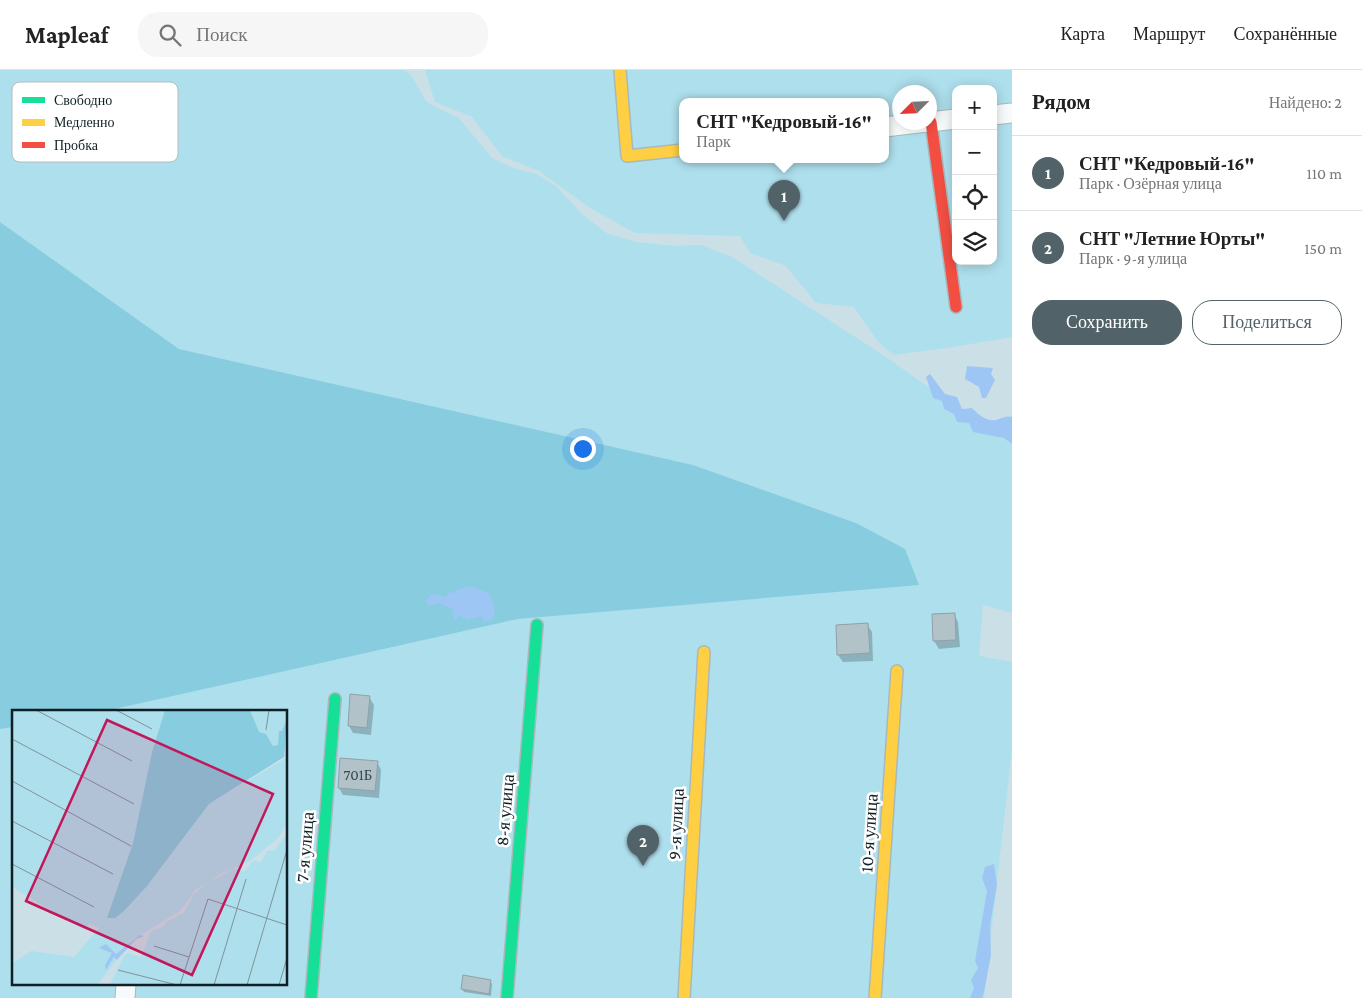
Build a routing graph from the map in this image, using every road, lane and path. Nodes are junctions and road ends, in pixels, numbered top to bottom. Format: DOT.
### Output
graph roads {
  1 [pos="620,70"];
  2 [pos="1012,113"];
  3 [pos="997,115"];
  4 [pos="952,119"];
  5 [pos="937,121"];
  6 [pos="930,130"];
  7 [pos="679,150"];
  8 [pos="956,307"];
  9 [pos="537,625"];
  10 [pos="704,652"];
  11 [pos="897,670"];
  12 [pos="335,699"];
  13 [pos="311,998"];
  14 [pos="507,998"];
  15 [pos="684,998"];
  16 [pos="875,998"];
  1 -- 7 [label="street"];
  2 -- 3 [label="street"];
  4 -- 5 [label="street"];
  6 -- 8 [label="street"];
  9 -- 14 [label="street, 8-я улица"];
  10 -- 15 [label="street, 9-я улица"];
  11 -- 16 [label="street, 10-я улица"];
  12 -- 13 [label="street, 7-я улица"];
}
